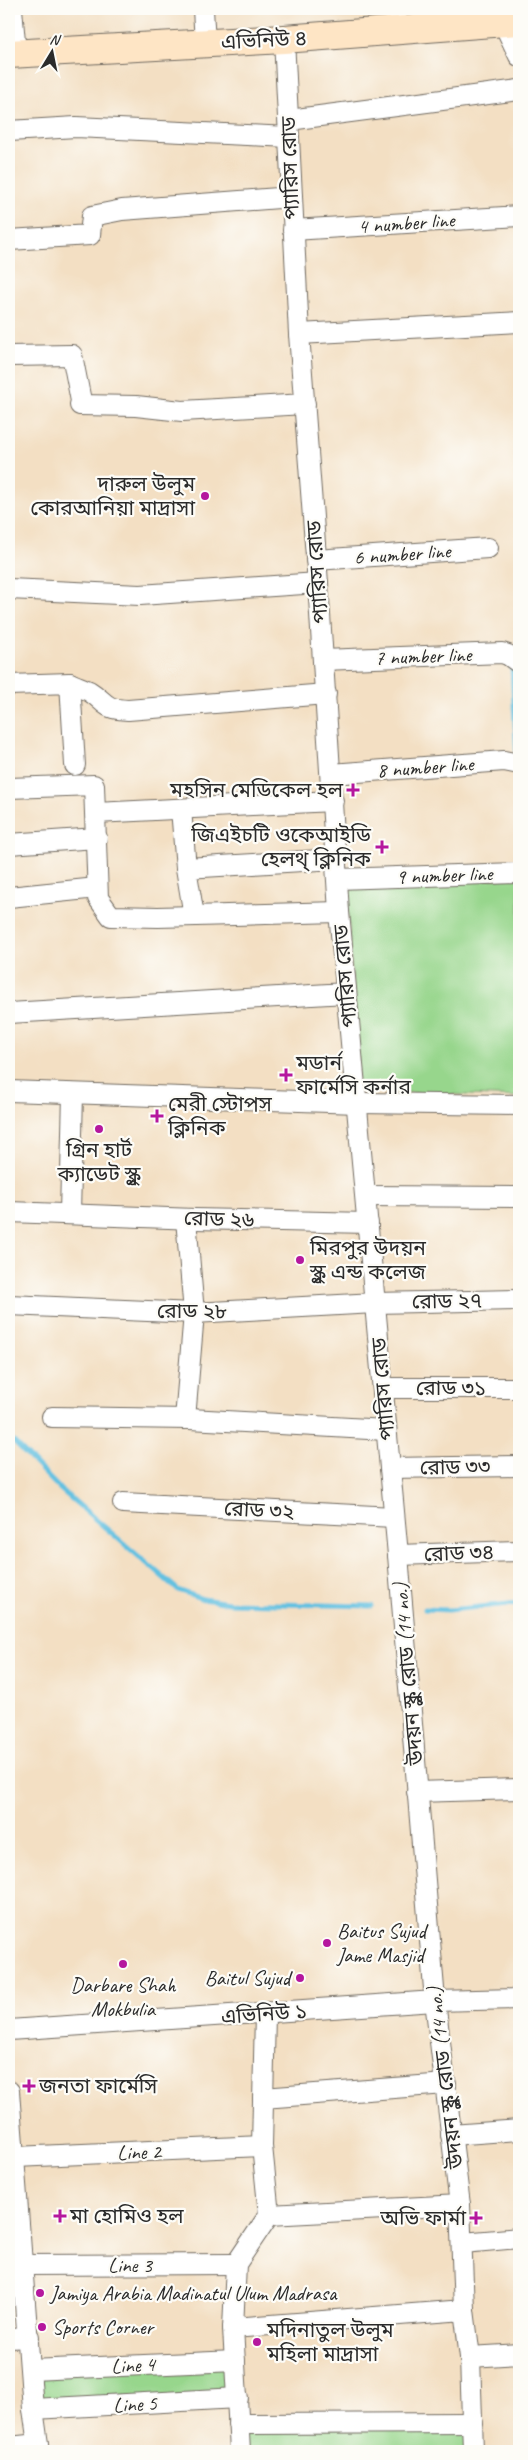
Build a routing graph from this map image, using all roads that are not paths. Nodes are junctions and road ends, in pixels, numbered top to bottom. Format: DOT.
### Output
graph roads {
  1 [pos="12,9"];
  2 [pos="203,9"];
  3 [pos="396,20"];
  4 [pos="511,22"];
  5 [pos="284,39"];
  6 [pos="205,43"];
  7 [pos="12,54"];
  8 [pos="519,56"];
  9 [pos="519,90"];
  10 [pos="289,129"];
  11 [pos="9,131"];
  12 [pos="292,197"];
  13 [pos="519,216"];
  14 [pos="293,230"];
  15 [pos="9,240"];
  16 [pos="519,322"];
  17 [pos="299,334"];
  18 [pos="9,356"];
  19 [pos="304,404"];
  20 [pos="488,548"];
  21 [pos="316,560"];
  22 [pos="318,583"];
  23 [pos="9,588"];
  24 [pos="323,660"];
  25 [pos="519,664"];
  26 [pos="70,683"];
  27 [pos="9,685"];
  28 [pos="326,694"];
  29 [pos="519,764"];
  30 [pos="75,765"];
  31 [pos="331,774"];
  32 [pos="9,788"];
  33 [pos="333,801"];
  34 [pos="181,809"];
  35 [pos="96,813"];
  36 [pos="97,838"];
  37 [pos="9,844"];
  38 [pos="338,859"];
  39 [pos="186,868"];
  40 [pos="519,873"];
  41 [pos="338,879"];
  42 [pos="98,888"];
  43 [pos="9,897"];
  44 [pos="339,912"];
  45 [pos="194,916"];
  46 [pos="346,993"];
  47 [pos="9,1013"];
  48 [pos="9,1092"];
  49 [pos="73,1094"];
  50 [pos="358,1103"];
  51 [pos="519,1105"];
  52 [pos="366,1196"];
  53 [pos="519,1197"];
  54 [pos="9,1212"];
  55 [pos="70,1213"];
  56 [pos="186,1219"];
  57 [pos="368,1223"];
  58 [pos="519,1300"];
  59 [pos="375,1303"];
  60 [pos="9,1305"];
  61 [pos="194,1313"];
  62 [pos="382,1388"];
  63 [pos="519,1388"];
  64 [pos="52,1417"];
  65 [pos="185,1419"];
  66 [pos="386,1430"];
  67 [pos="519,1466"];
  68 [pos="390,1468"];
  69 [pos="123,1503"];
  70 [pos="394,1517"];
  71 [pos="519,1551"];
  72 [pos="398,1555"];
  73 [pos="519,1789"];
  74 [pos="418,1792"];
  75 [pos="519,1999"];
  76 [pos="435,2001"];
  77 [pos="265,2014"];
  78 [pos="9,2030"];
  79 [pos="446,2084"];
  80 [pos="9,2091"];
  81 [pos="264,2098"];
  82 [pos="10,2115"];
  83 [pos="519,2130"];
  84 [pos="451,2135"];
  85 [pos="262,2146"];
  86 [pos="15,2157"];
  87 [pos="460,2205"];
  88 [pos="270,2215"];
  89 [pos="15,2229"];
  90 [pos="519,2238"];
  91 [pos="463,2243"];
  92 [pos="236,2264"];
  93 [pos="24,2265"];
  94 [pos="464,2310"];
  95 [pos="233,2328"];
  96 [pos="29,2337"];
  97 [pos="9,2338"];
  98 [pos="519,2354"];
  99 [pos="470,2357"];
  100 [pos="235,2361"];
  101 [pos="31,2370"];
  102 [pos="238,2398"];
  103 [pos="33,2409"];
  104 [pos="473,2423"];
  105 [pos="238,2424"];
  106 [pos="9,2446"];
  107 [pos="38,2448"];
  108 [pos="240,2451"];
  109 [pos="473,2451"];
  1 -- 7 [label="street"];
  2 -- 6 [label="street"];
  3 -- 4 [label="street, এভিনিউ ৪"];
  3 -- 5 [label="street, এভিনিউ ৪"];
  4 -- 8 [label="street"];
  5 -- 6 [label="street, এভিনিউ ৪"];
  5 -- 10 [label="street, প্যারিস রোড"];
  6 -- 7 [label="street, এভিনিউ ৪"];
  9 -- 10 [label="street"];
  10 -- 11 [label="street"];
  10 -- 12 [label="street, প্যারিস রোড"];
  12 -- 14 [label="street, প্যারিস রোড"];
  12 -- 15 [label="street"];
  13 -- 14 [label="street, 4 number line"];
  14 -- 17 [label="street, প্যারিস রোড"];
  16 -- 17 [label="street"];
  17 -- 19 [label="street, প্যারিস রোড"];
  18 -- 19 [label="street"];
  19 -- 21 [label="street, প্যারিস রোড"];
  20 -- 21 [label="street, 6 number line"];
  21 -- 22 [label="street, প্যারিস রোড"];
  22 -- 23 [label="street"];
  22 -- 24 [label="street, প্যারিস রোড"];
  24 -- 25 [label="street, 7 number line"];
  24 -- 28 [label="street, প্যারিস রোড"];
  26 -- 27 [label="street"];
  26 -- 28 [label="street"];
  26 -- 30 [label="street"];
  28 -- 31 [label="street, প্যারিস রোড"];
  29 -- 31 [label="street, 8 number line"];
  31 -- 33 [label="street, প্যারিস রোড"];
  32 -- 35 [label="street"];
  33 -- 34 [label="street"];
  33 -- 38 [label="street, প্যারিস রোড"];
  34 -- 35 [label="street"];
  34 -- 39 [label="street"];
  35 -- 36 [label="street"];
  36 -- 37 [label="street"];
  36 -- 42 [label="street"];
  38 -- 39 [label="street"];
  38 -- 41 [label="street, প্যারিস রোড"];
  39 -- 45 [label="street"];
  40 -- 41 [label="street, 9 number line"];
  41 -- 44 [label="street, প্যারিস রোড"];
  42 -- 43 [label="street"];
  42 -- 45 [label="street"];
  44 -- 45 [label="street"];
  44 -- 46 [label="street, প্যারিস রোড"];
  46 -- 47 [label="street"];
  46 -- 50 [label="street, প্যারিস রোড"];
  48 -- 49 [label="street"];
  49 -- 50 [label="street"];
  49 -- 55 [label="street"];
  50 -- 51 [label="street"];
  50 -- 52 [label="street, প্যারিস রোড"];
  52 -- 53 [label="street"];
  52 -- 57 [label="street, প্যারিস রোড"];
  54 -- 55 [label="street, রোড ২৬"];
  55 -- 56 [label="street, রোড ২৬"];
  56 -- 57 [label="street, রোড ২৬"];
  56 -- 61 [label="street"];
  57 -- 59 [label="street, প্যারিস রোড"];
  58 -- 59 [label="street, রোড ২৭"];
  59 -- 61 [label="street, রোড ২৮"];
  59 -- 62 [label="street, প্যারিস রোড"];
  60 -- 61 [label="street, রোড ২৮"];
  61 -- 65 [label="street"];
  62 -- 63 [label="street, রোড ৩১"];
  62 -- 66 [label="street, প্যারিস রোড"];
  64 -- 65 [label="street"];
  65 -- 66 [label="street"];
  66 -- 68 [label="street, প্যারিস রোড"];
  67 -- 68 [label="street, রোড ৩৩"];
  68 -- 70 [label="street, প্যারিস রোড"];
  69 -- 70 [label="street, রোড ৩২"];
  70 -- 72 [label="street, প্যারিস রোড"];
  71 -- 72 [label="street, রোড ৩৪"];
  72 -- 74 [label="street, উদয়ন স্কুল রোড (14 no.)"];
  73 -- 74 [label="street"];
  74 -- 76 [label="street, উদয়ন স্কুল রোড (14 no.)"];
  75 -- 76 [label="street, এভিনিউ ১"];
  76 -- 77 [label="street, এভিনিউ ১"];
  76 -- 79 [label="street, উদয়ন স্কুল রোড (14 no.)"];
  77 -- 78 [label="street, এভিনিউ ১"];
  77 -- 81 [label="street"];
  79 -- 81 [label="street"];
  79 -- 84 [label="street, উদয়ন স্কুল রোড (14 no.)"];
  80 -- 82 [label="street"];
  81 -- 85 [label="street"];
  82 -- 86 [label="street"];
  83 -- 84 [label="street"];
  84 -- 87 [label="street, উদয়ন স্কুল রোড (14 no.)"];
  85 -- 86 [label="street, Line 2"];
  85 -- 88 [label="street"];
  86 -- 89 [label="street"];
  87 -- 88 [label="street"];
  87 -- 91 [label="street, উদয়ন স্কুল রোড (14 no.)"];
  88 -- 92 [label="street"];
  89 -- 93 [label="street"];
  90 -- 91 [label="street"];
  91 -- 94 [label="street, উদয়ন স্কুল রোড (14 no.)"];
  92 -- 93 [label="street, Line 3"];
  92 -- 95 [label="street"];
  93 -- 96 [label="street"];
  94 -- 95 [label="street"];
  94 -- 99 [label="street, উদয়ন স্কুল রোড (14 no.)"];
  95 -- 100 [label="street"];
  96 -- 97 [label="street"];
  96 -- 101 [label="street"];
  98 -- 99 [label="street"];
  99 -- 104 [label="street, উদয়ন স্কুল রোড (14 no.)"];
  100 -- 101 [label="street, Line 4"];
  100 -- 102 [label="street"];
  101 -- 103 [label="street"];
  102 -- 103 [label="street, Line 5"];
  102 -- 105 [label="street"];
  103 -- 107 [label="street"];
  104 -- 105 [label="street"];
  104 -- 109 [label="street, উদয়ন স্কুল রোড (14 no.)"];
  105 -- 108 [label="street"];
  106 -- 107 [label="street"];
}
